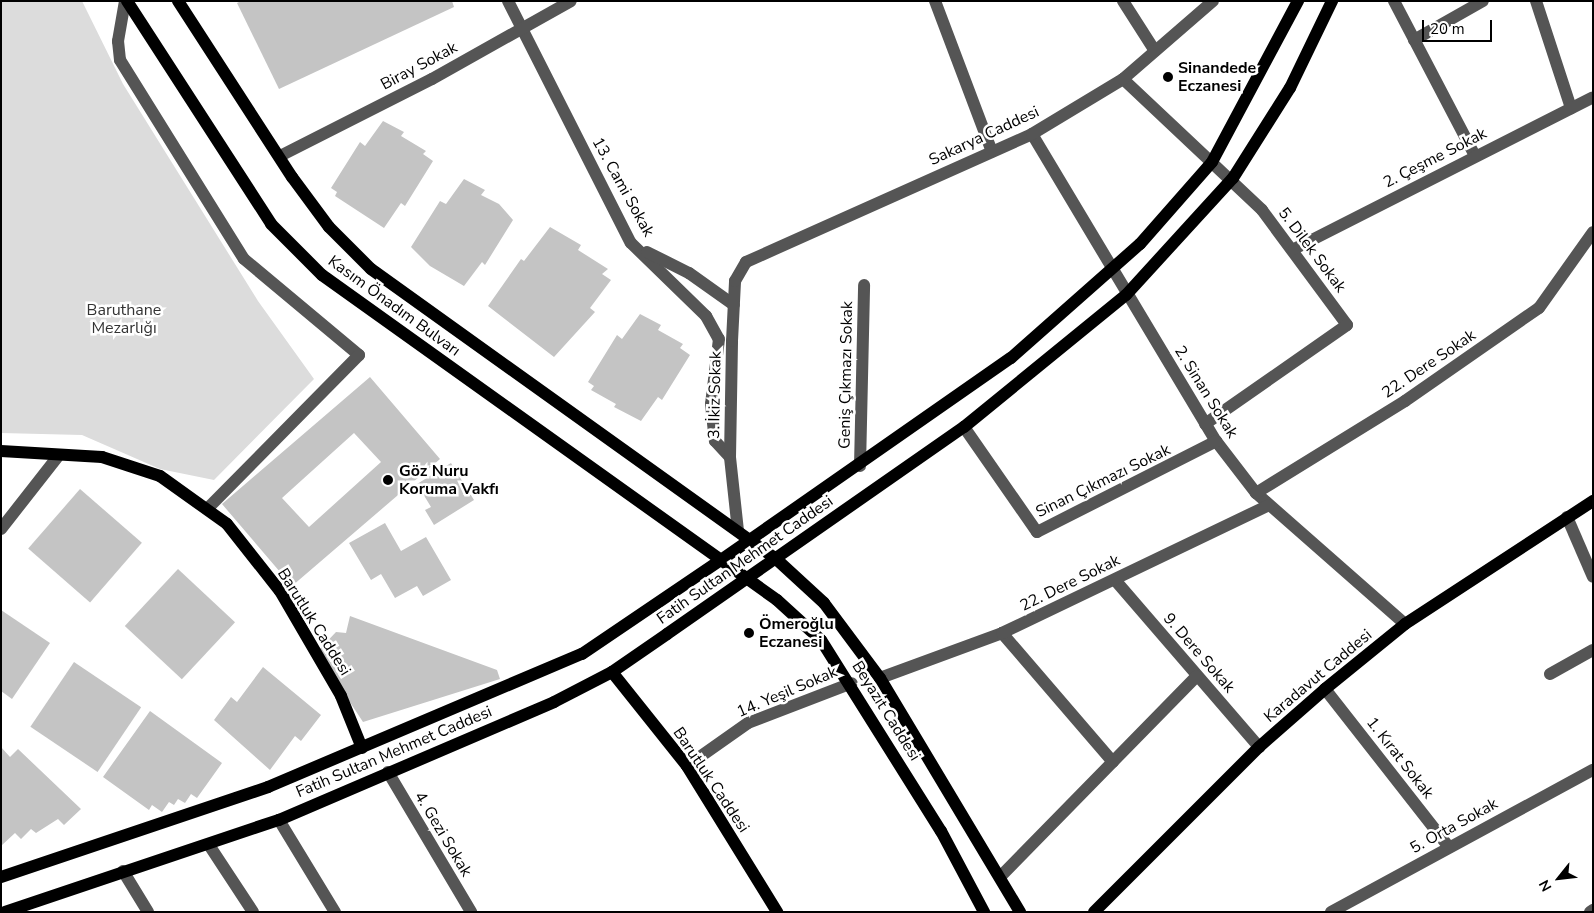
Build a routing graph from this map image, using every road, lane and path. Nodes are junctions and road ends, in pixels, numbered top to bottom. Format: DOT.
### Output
graph roads {
  1 [pos="126,1"];
  2 [pos="178,1"];
  3 [pos="508,1"];
  4 [pos="571,1"];
  5 [pos="935,1"];
  6 [pos="1123,1"];
  7 [pos="1213,1"];
  8 [pos="1298,1"];
  9 [pos="1332,1"];
  10 [pos="1394,1"];
  11 [pos="1483,1"];
  12 [pos="1536,1"];
  13 [pos="521,28"];
  14 [pos="1414,40"];
  15 [pos="1155,51"];
  16 [pos="1123,78"];
  17 [pos="1593,97"];
  18 [pos="1571,108"];
  19 [pos="1032,134"];
  20 [pos="992,152"];
  21 [pos="280,156"];
  22 [pos="1475,156"];
  23 [pos="1212,162"];
  24 [pos="1233,178"];
  25 [pos="1593,232"];
  26 [pos="631,243"];
  27 [pos="1294,249"];
  28 [pos="746,262"];
  29 [pos="1112,271"];
  30 [pos="864,285"];
  31 [pos="1126,295"];
  32 [pos="734,305"];
  33 [pos="1205,424"];
  34 [pos="964,427"];
  35 [pos="1216,442"];
  36 [pos="1,451"];
  37 [pos="59,455"];
  38 [pos="730,457"];
  39 [pos="860,466"];
  40 [pos="1256,493"];
  41 [pos="1593,501"];
  42 [pos="1269,505"];
  43 [pos="206,509"];
  44 [pos="1567,518"];
  45 [pos="1,529"];
  46 [pos="738,531"];
  47 [pos="750,540"];
  48 [pos="774,557"];
  49 [pos="721,560"];
  50 [pos="1593,577"];
  51 [pos="746,579"];
  52 [pos="1114,580"];
  53 [pos="1405,624"];
  54 [pos="1002,633"];
  55 [pos="1593,650"];
  56 [pos="612,672"];
  57 [pos="1550,674"];
  58 [pos="1197,676"];
  59 [pos="880,678"];
  60 [pos="852,683"];
  61 [pos="1325,689"];
  62 [pos="1259,747"];
  63 [pos="362,748"];
  64 [pos="1113,762"];
  65 [pos="687,766"];
  66 [pos="1593,770"];
  67 [pos="388,772"];
  68 [pos="279,820"];
  69 [pos="209,845"];
  70 [pos="1449,847"];
  71 [pos="123,871"];
  72 [pos="1,877"];
  73 [pos="1000,877"];
  74 [pos="5,912"];
  75 [pos="148,912"];
  76 [pos="253,912"];
  77 [pos="335,912"];
  78 [pos="471,912"];
  79 [pos="777,912"];
  80 [pos="984,912"];
  81 [pos="1020,912"];
  82 [pos="1094,912"];
  83 [pos="1331,912"];
  1 -- 43 [label="street"];
  1 -- 49 [label="main road, Kasım Önadım Bulvarı"];
  2 -- 21 [label="main road, Kasım Önadım Bulvarı"];
  3 -- 13 [label="street, 13. Cami Sokak"];
  4 -- 13 [label="street, Biray Sokak"];
  5 -- 20 [label="street"];
  6 -- 15 [label="street"];
  7 -- 15 [label="street, Sakarya Caddesi"];
  8 -- 23 [label="main road, Fatih Sultan Mehmet Caddesi"];
  9 -- 24 [label="main road, Fatih Sultan Mehmet Caddesi"];
  10 -- 14 [label="street"];
  11 -- 14 [label="street"];
  12 -- 18 [label="street"];
  13 -- 21 [label="street, Biray Sokak"];
  13 -- 26 [label="street, 13. Cami Sokak"];
  14 -- 22 [label="street"];
  15 -- 16 [label="street, Sakarya Caddesi"];
  16 -- 19 [label="street, Sakarya Caddesi"];
  16 -- 23 [label="street, 5. Dilek Sokak"];
  17 -- 18 [label="street, 2. Çeşme Sokak"];
  18 -- 22 [label="street, 2. Çeşme Sokak"];
  19 -- 20 [label="street, Sakarya Caddesi"];
  19 -- 29 [label="street, 2. Sinan Sokak"];
  20 -- 28 [label="street, Sakarya Caddesi"];
  21 -- 46 [label="main road, Kasım Önadım Bulvarı"];
  22 -- 27 [label="street, 2. Çeşme Sokak"];
  23 -- 24 [label="street, 5. Dilek Sokak"];
  23 -- 29 [label="main road, Fatih Sultan Mehmet Caddesi"];
  24 -- 27 [label="street, 5. Dilek Sokak"];
  24 -- 31 [label="main road, Fatih Sultan Mehmet Caddesi"];
  25 -- 40 [label="street, 22. Dere Sokak"];
  26 -- 32 [label="street"];
  26 -- 38 [label="street, 13. Cami Sokak"];
  27 -- 33 [label="street, 5. Dilek Sokak"];
  28 -- 32 [label="street, 3. İkiz Sokak"];
  29 -- 31 [label="street, 2. Sinan Sokak"];
  29 -- 39 [label="main road, Fatih Sultan Mehmet Caddesi"];
  30 -- 39 [label="street, Geniş Çıkmazı Sokak"];
  31 -- 33 [label="street, 2. Sinan Sokak"];
  31 -- 34 [label="main road, Fatih Sultan Mehmet Caddesi"];
  32 -- 38 [label="street, 3. İkiz Sokak"];
  33 -- 35 [label="street, 2. Sinan Sokak"];
  34 -- 35 [label="street, Sinan Çıkmazı Sokak"];
  34 -- 48 [label="main road, Fatih Sultan Mehmet Caddesi"];
  35 -- 40 [label="street, 2. Sinan Sokak"];
  36 -- 37 [label="main road, Barutluk Caddesi"];
  37 -- 43 [label="main road, Barutluk Caddesi"];
  37 -- 45 [label="street"];
  38 -- 46 [label="street, 3. İkiz Sokak"];
  39 -- 47 [label="main road, Fatih Sultan Mehmet Caddesi"];
  40 -- 42 [label="street, 2. Sinan Sokak"];
  41 -- 44 [label="main road, Karadavut Caddesi"];
  42 -- 52 [label="street, 22. Dere Sokak"];
  42 -- 53 [label="street, 2. Sinan Sokak"];
  43 -- 63 [label="main road, Barutluk Caddesi"];
  44 -- 50 [label="street"];
  44 -- 53 [label="main road, Karadavut Caddesi"];
  46 -- 47 [label="main road, Kasım Önadım Bulvarı"];
  47 -- 48 [label="main road, Beyazıt Caddesi"];
  47 -- 49 [label="main road, Fatih Sultan Mehmet Caddesi"];
  48 -- 51 [label="main road, Fatih Sultan Mehmet Caddesi"];
  48 -- 59 [label="main road, Beyazıt Caddesi"];
  49 -- 51 [label="main road, Beyazıt Caddesi"];
  49 -- 63 [label="main road, Fatih Sultan Mehmet Caddesi"];
  51 -- 56 [label="main road, Fatih Sultan Mehmet Caddesi"];
  51 -- 60 [label="main road, Beyazıt Caddesi"];
  52 -- 54 [label="street, 22. Dere Sokak"];
  52 -- 58 [label="street, 9. Dere Sokak"];
  53 -- 61 [label="main road, Karadavut Caddesi"];
  54 -- 59 [label="street, 22. Dere Sokak"];
  54 -- 64 [label="street"];
  55 -- 57 [label="street"];
  56 -- 65 [label="main road, Barutluk Caddesi"];
  56 -- 67 [label="main road, Fatih Sultan Mehmet Caddesi"];
  58 -- 62 [label="street, 9. Dere Sokak"];
  58 -- 64 [label="street"];
  59 -- 73 [label="main road, Beyazıt Caddesi"];
  60 -- 65 [label="street, 14. Yeşil Sokak"];
  60 -- 80 [label="main road, Beyazıt Caddesi"];
  61 -- 62 [label="main road, Karadavut Caddesi"];
  61 -- 70 [label="street, 1. Kırat Sokak"];
  62 -- 82 [label="main road, Karadavut Caddesi"];
  63 -- 72 [label="main road, Fatih Sultan Mehmet Caddesi"];
  64 -- 73 [label="street"];
  65 -- 79 [label="main road, Barutluk Caddesi"];
  66 -- 70 [label="street, 5. Orta Sokak"];
  67 -- 68 [label="main road, Fatih Sultan Mehmet Caddesi"];
  67 -- 78 [label="street, 4. Gezi Sokak"];
  68 -- 69 [label="main road, Fatih Sultan Mehmet Caddesi"];
  68 -- 77 [label="street"];
  69 -- 71 [label="main road, Fatih Sultan Mehmet Caddesi"];
  69 -- 76 [label="street"];
  70 -- 83 [label="street, 5. Orta Sokak"];
  71 -- 74 [label="main road, Fatih Sultan Mehmet Caddesi"];
  71 -- 75 [label="street"];
  73 -- 81 [label="main road, Beyazıt Caddesi"];
}
